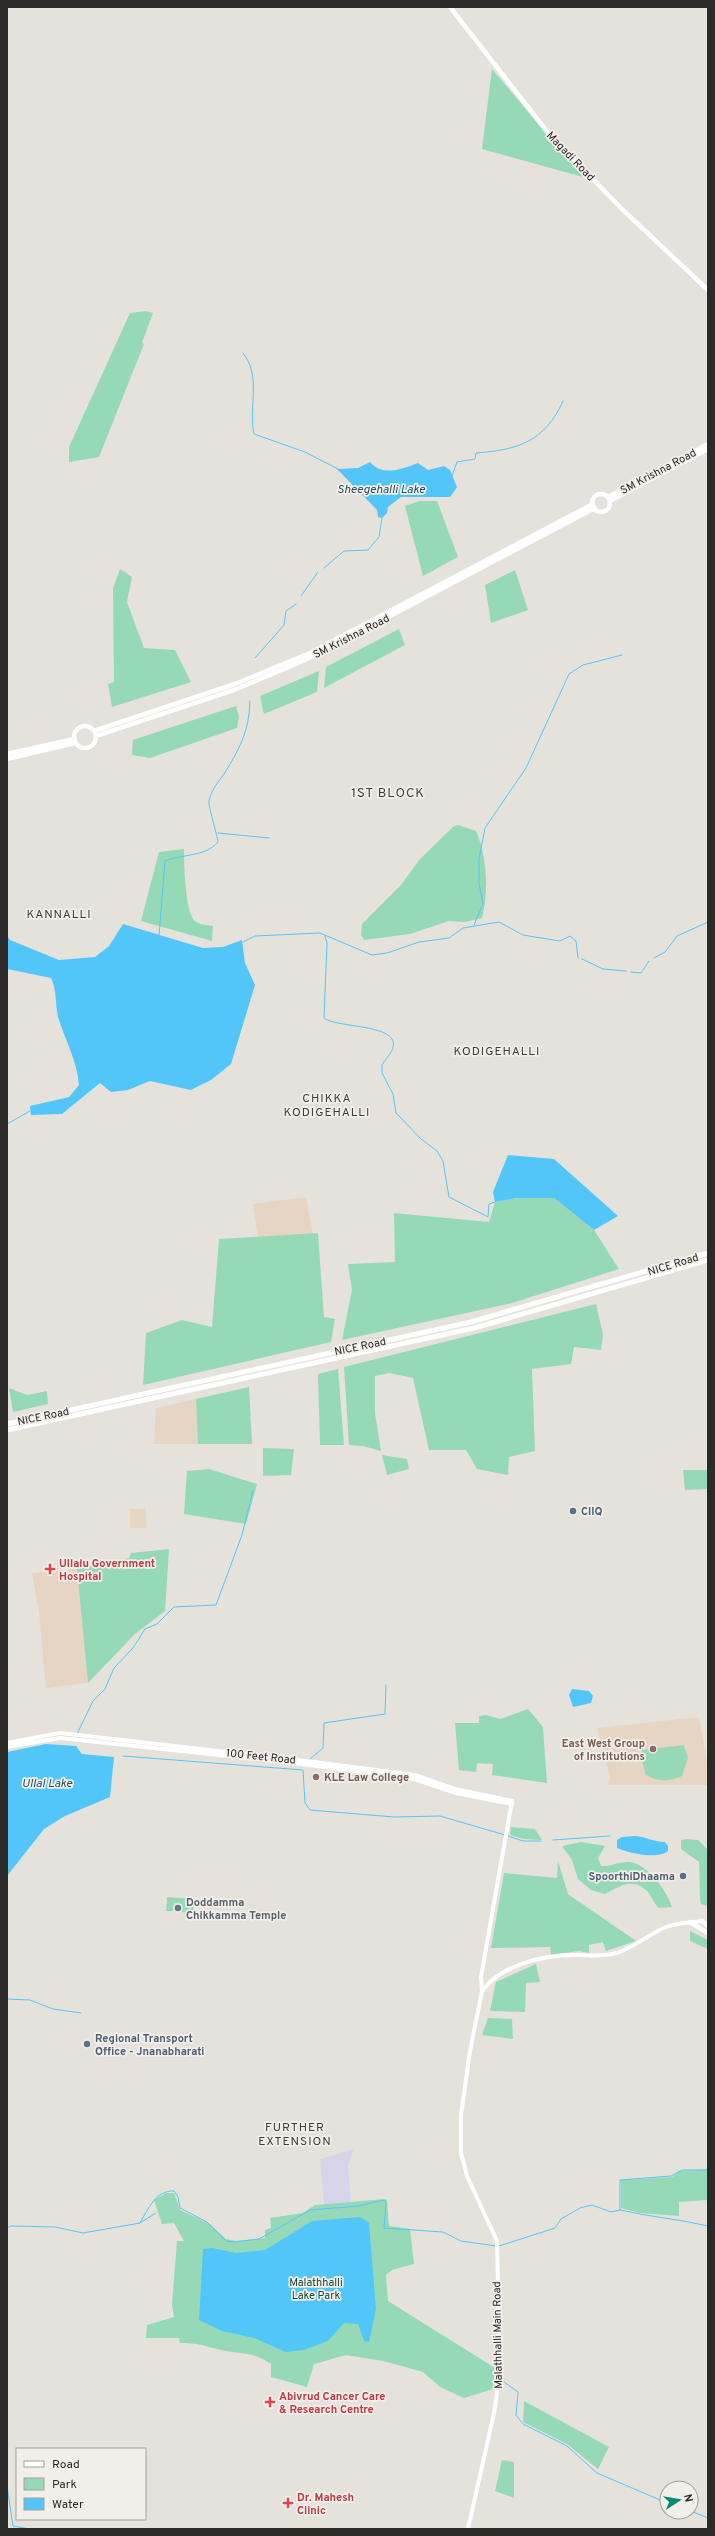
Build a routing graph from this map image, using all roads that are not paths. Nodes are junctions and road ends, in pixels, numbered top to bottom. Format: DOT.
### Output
graph roads {
  1 [pos="450,7"];
  2 [pos="453,7"];
  3 [pos="708,287"];
  4 [pos="708,290"];
  5 [pos="708,444"];
  6 [pos="708,449"];
  7 [pos="609,499"];
  8 [pos="594,506"];
  9 [pos="528,542"];
  10 [pos="94,731"];
  11 [pos="96,736"];
  12 [pos="75,741"];
  13 [pos="7,754"];
  14 [pos="7,759"];
  15 [pos="708,1253"];
  16 [pos="708,1260"];
  17 [pos="7,1424"];
  18 [pos="7,1430"];
  19 [pos="77,1738"];
  20 [pos="7,1743"];
  21 [pos="7,1747"];
  22 [pos="512,1802"];
  23 [pos="702,1921"];
  24 [pos="690,1922"];
  25 [pos="708,1926"];
  26 [pos="708,1933"];
  27 [pos="482,1991"];
  28 [pos="468,2529"];
  1 -- 4 [label="main road, Magadi Road"];
  2 -- 3 [label="main road, Magadi Road"];
  5 -- 7 [label="main road, SM Krishna Road"];
  6 -- 7 [label="main road, SM Krishna Road"];
  7 -- 8 [label="main road"];
  7 -- 8 [label="main road"];
  8 -- 9 [label="main road, SM Krishna Road"];
  9 -- 10 [label="main road, SM Krishna Road"];
  9 -- 11 [label="main road, SM Krishna Road"];
  10 -- 11 [label="main road"];
  10 -- 12 [label="main road"];
  11 -- 12 [label="main road"];
  12 -- 13 [label="main road"];
  12 -- 14 [label="main road"];
  15 -- 17 [label="highway, NICE Road"];
  16 -- 18 [label="highway, NICE Road"];
  19 -- 20 [label="main road, 100 Feet Road"];
  19 -- 21 [label="main road, 100 Feet Road"];
  19 -- 22 [label="main road, 100 Feet Road"];
  22 -- 27 [label="main road, Malathhalli Main Road"];
  23 -- 24 [label="main road"];
  23 -- 25 [label="main road"];
  24 -- 26 [label="main road"];
  24 -- 27 [label="main road"];
  27 -- 28 [label="main road, Malathhalli Main Road"];
}
